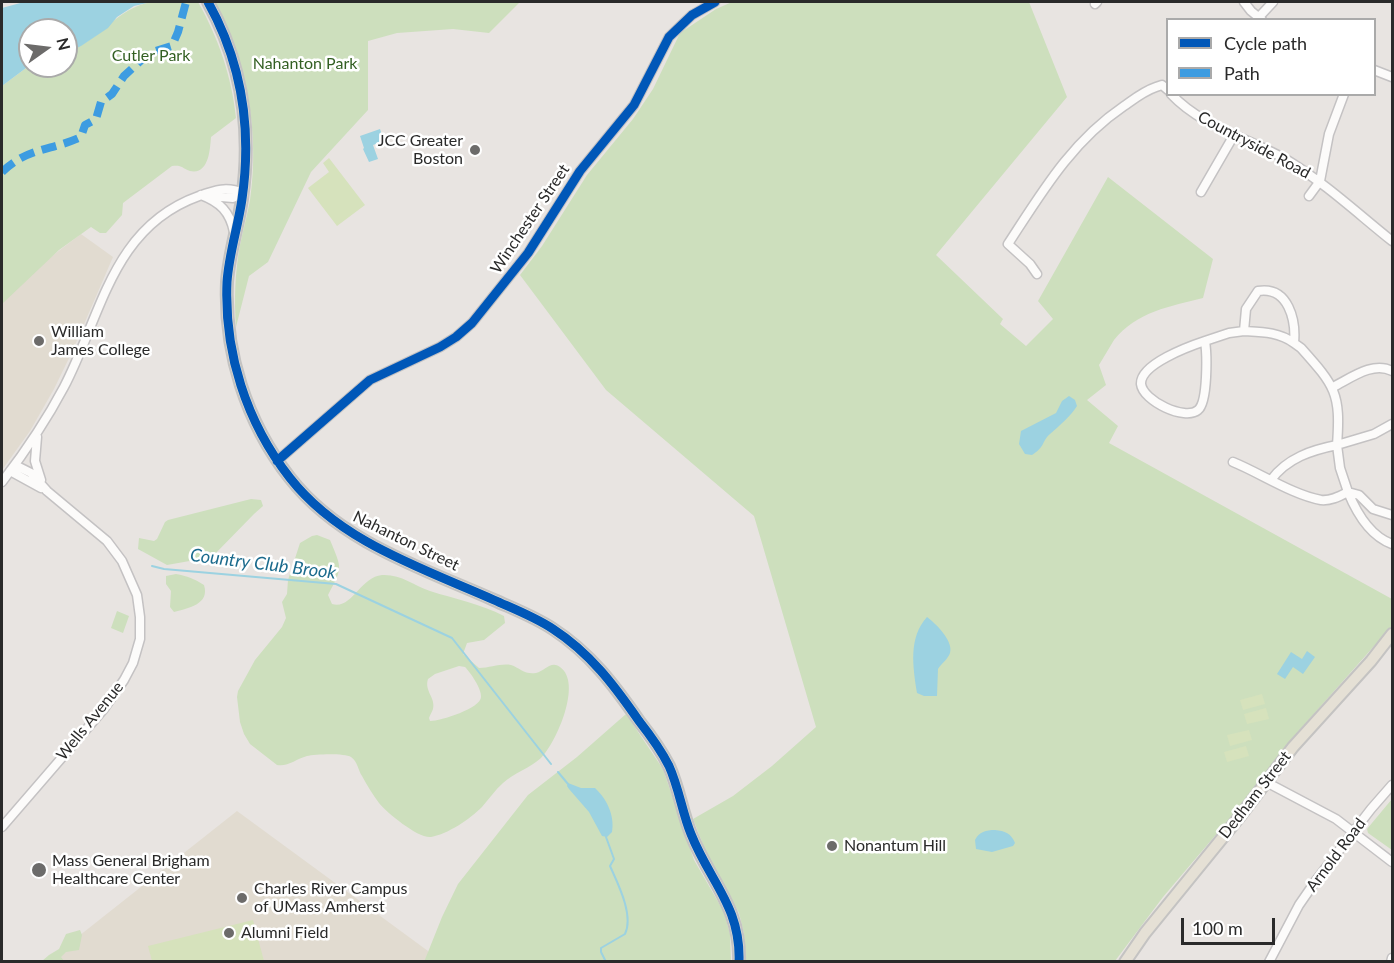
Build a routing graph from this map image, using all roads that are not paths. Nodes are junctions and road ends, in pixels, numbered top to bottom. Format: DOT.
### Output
graph roads {
  1 [pos="208,2"];
  2 [pos="715,2"];
  3 [pos="1244,2"];
  4 [pos="1273,2"];
  5 [pos="1260,18"];
  6 [pos="1376,71"];
  7 [pos="1392,77"];
  8 [pos="1166,89"];
  9 [pos="1173,96"];
  10 [pos="1343,96"];
  11 [pos="1234,135"];
  12 [pos="1320,181"];
  13 [pos="1201,192"];
  14 [pos="243,193"];
  15 [pos="200,195"];
  16 [pos="1310,196"];
  17 [pos="234,234"];
  18 [pos="1392,241"];
  19 [pos="1037,274"];
  20 [pos="1244,331"];
  21 [pos="1204,341"];
  22 [pos="1294,343"];
  23 [pos="1392,371"];
  24 [pos="1333,387"];
  25 [pos="1392,424"];
  26 [pos="38,432"];
  27 [pos="1337,445"];
  28 [pos="277,461"];
  29 [pos="1233,462"];
  30 [pos="13,468"];
  31 [pos="1271,480"];
  32 [pos="2,482"];
  33 [pos="46,491"];
  34 [pos="1348,492"];
  35 [pos="1392,515"];
  36 [pos="1392,544"];
  37 [pos="1391,640"];
  38 [pos="1266,782"];
  39 [pos="1392,785"];
  40 [pos="2,826"];
  41 [pos="1354,832"];
  42 [pos="1392,862"];
  43 [pos="739,962"];
  44 [pos="1125,962"];
  45 [pos="1269,962"];
  1 -- 14 [label="main road, Nahanton Street"];
  2 -- 28 [label="street, Winchester Street"];
  3 -- 5 [label="street"];
  4 -- 5 [label="street"];
  6 -- 7 [label="street"];
  8 -- 19 [label="street"];
  9 -- 11 [label="street, Countryside Road"];
  10 -- 12 [label="street"];
  11 -- 12 [label="street, Countryside Road"];
  11 -- 13 [label="street"];
  12 -- 16 [label="street"];
  12 -- 18 [label="street, Countryside Road"];
  14 -- 15 [label="street"];
  14 -- 17 [label="main road, Nahanton Street"];
  15 -- 17 [label="street"];
  15 -- 26 [label="street, Wells Avenue"];
  17 -- 28 [label="main road, Nahanton Street"];
  20 -- 21 [label="street"];
  20 -- 22 [label="street"];
  20 -- 22 [label="street"];
  21 -- 21 [label="street"];
  22 -- 24 [label="street"];
  23 -- 24 [label="street"];
  24 -- 27 [label="street"];
  25 -- 27 [label="street"];
  26 -- 30 [label="street, Wells Avenue"];
  26 -- 33 [label="street, Wells Avenue"];
  27 -- 31 [label="street"];
  27 -- 34 [label="street"];
  28 -- 43 [label="main road, Nahanton Street"];
  29 -- 31 [label="street"];
  30 -- 32 [label="street, Wells Avenue"];
  30 -- 33 [label="street, Wells Avenue"];
  31 -- 34 [label="street"];
  33 -- 40 [label="street, Wells Avenue"];
  34 -- 35 [label="street"];
  34 -- 36 [label="street"];
  37 -- 38 [label="main road, Dedham Street"];
  38 -- 41 [label="street"];
  38 -- 44 [label="main road, Dedham Street"];
  39 -- 41 [label="street, Arnold Road"];
  41 -- 42 [label="street"];
  41 -- 45 [label="street, Arnold Road"];
}
